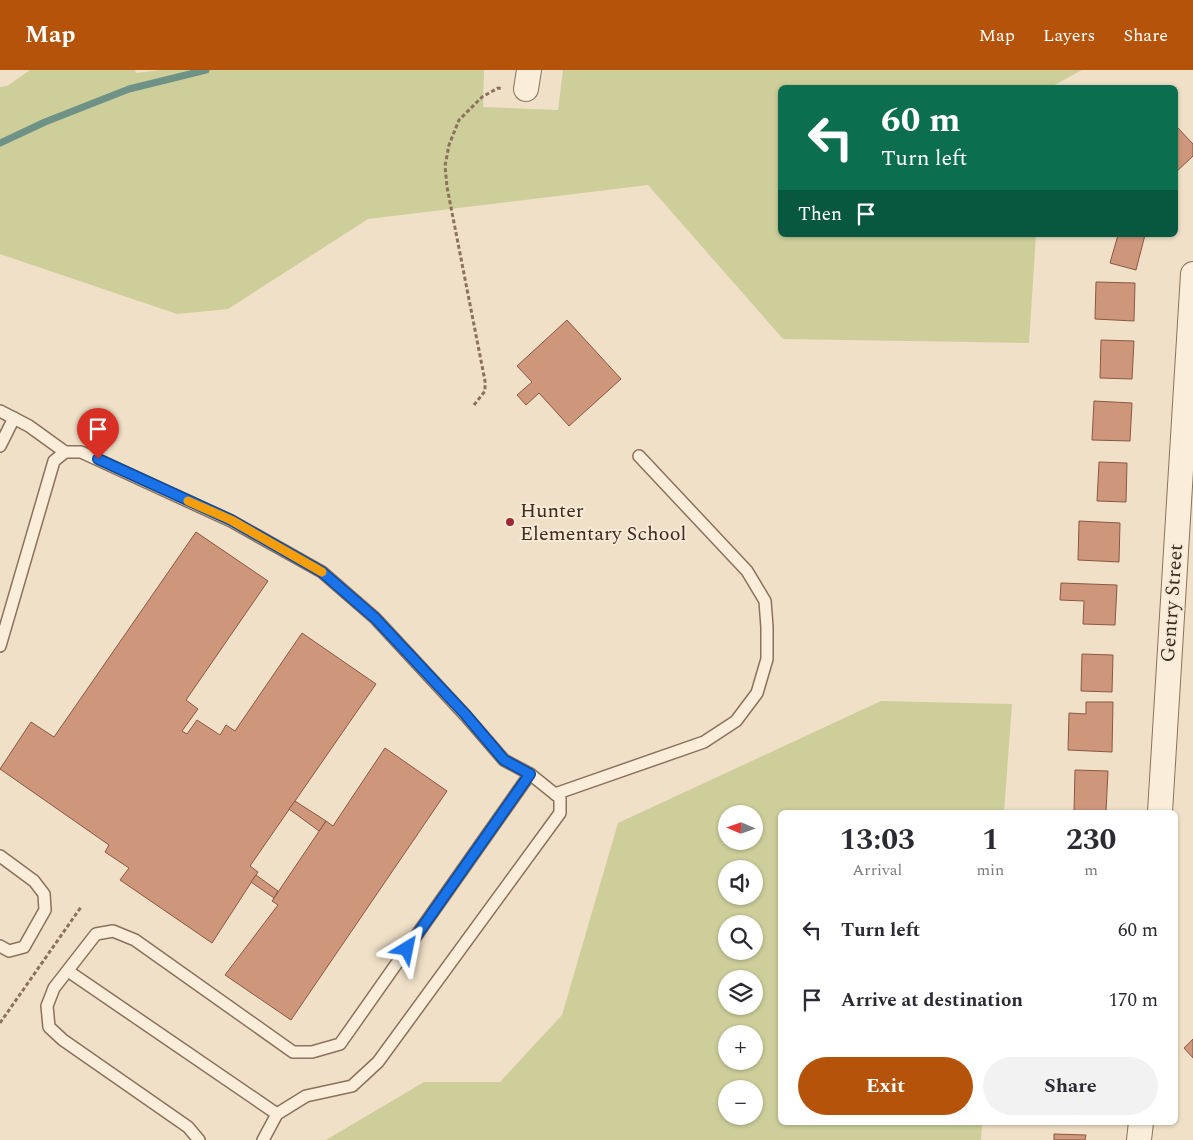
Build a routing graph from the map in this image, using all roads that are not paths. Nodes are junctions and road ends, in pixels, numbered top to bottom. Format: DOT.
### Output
graph roads {
  1 [pos="1193,274"];
  2 [pos="0,411"];
  3 [pos="14,418"];
  4 [pos="0,446"];
  5 [pos="65,452"];
  6 [pos="639,456"];
  7 [pos="0,646"];
  8 [pos="530,774"];
  9 [pos="555,794"];
  10 [pos="1160,810"];
  11 [pos="0,856"];
  12 [pos="0,946"];
  13 [pos="68,971"];
  14 [pos="277,1114"];
  15 [pos="199,1140"];
  16 [pos="263,1140"];
  1 -- 10 [label="street, Gentry Street"];
  2 -- 3 [label="lane"];
  3 -- 4 [label="lane"];
  3 -- 5 [label="lane"];
  5 -- 7 [label="lane"];
  5 -- 8 [label="lane"];
  6 -- 9 [label="lane"];
  8 -- 9 [label="lane"];
  8 -- 13 [label="lane"];
  9 -- 14 [label="lane"];
  11 -- 12 [label="lane"];
  13 -- 14 [label="lane"];
  13 -- 15 [label="lane"];
  14 -- 16 [label="lane"];
}
